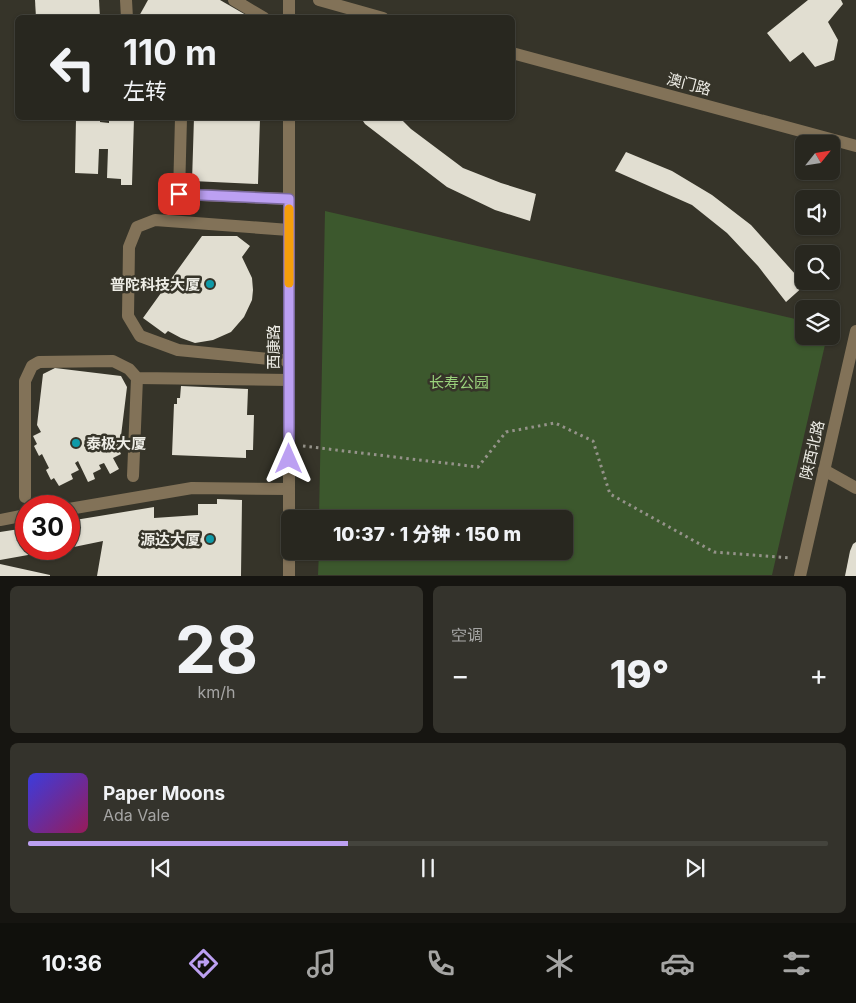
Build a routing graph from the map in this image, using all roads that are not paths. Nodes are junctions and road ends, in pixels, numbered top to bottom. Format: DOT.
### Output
graph roads {
  1 [pos="126,0"];
  2 [pos="234,0"];
  3 [pos="289,0"];
  4 [pos="319,0"];
  5 [pos="127,15"];
  6 [pos="259,15"];
  7 [pos="289,15"];
  8 [pos="372,15"];
  9 [pos="515,54"];
  10 [pos="181,120"];
  11 [pos="289,120"];
  12 [pos="856,146"];
  13 [pos="289,199"];
  14 [pos="289,230"];
  15 [pos="856,331"];
  16 [pos="289,361"];
  17 [pos="137,378"];
  18 [pos="289,380"];
  19 [pos="824,470"];
  20 [pos="133,476"];
  21 [pos="856,488"];
  22 [pos="289,489"];
  23 [pos="25,495"];
  24 [pos="80,506"];
  25 [pos="15,518"];
  26 [pos="0,520"];
  27 [pos="289,576"];
  28 [pos="800,576"];
  1 -- 5 [label="street"];
  2 -- 6 [label="street"];
  3 -- 7 [label="street"];
  4 -- 8 [label="street"];
  9 -- 12 [label="street, 澳门路"];
  10 -- 13 [label="street"];
  11 -- 13 [label="street, 西康路"];
  13 -- 14 [label="street, 西康路"];
  14 -- 16 [label="street, 西康路"];
  14 -- 16 [label="street"];
  15 -- 19 [label="street, 陕西北路"];
  16 -- 18 [label="street, 西康路"];
  17 -- 18 [label="street"];
  17 -- 20 [label="street"];
  17 -- 23 [label="street"];
  18 -- 22 [label="street, 西康路"];
  19 -- 21 [label="street"];
  19 -- 28 [label="street, 陕西北路"];
  22 -- 24 [label="street"];
  22 -- 27 [label="street, 西康路"];
  25 -- 26 [label="street"];
}
